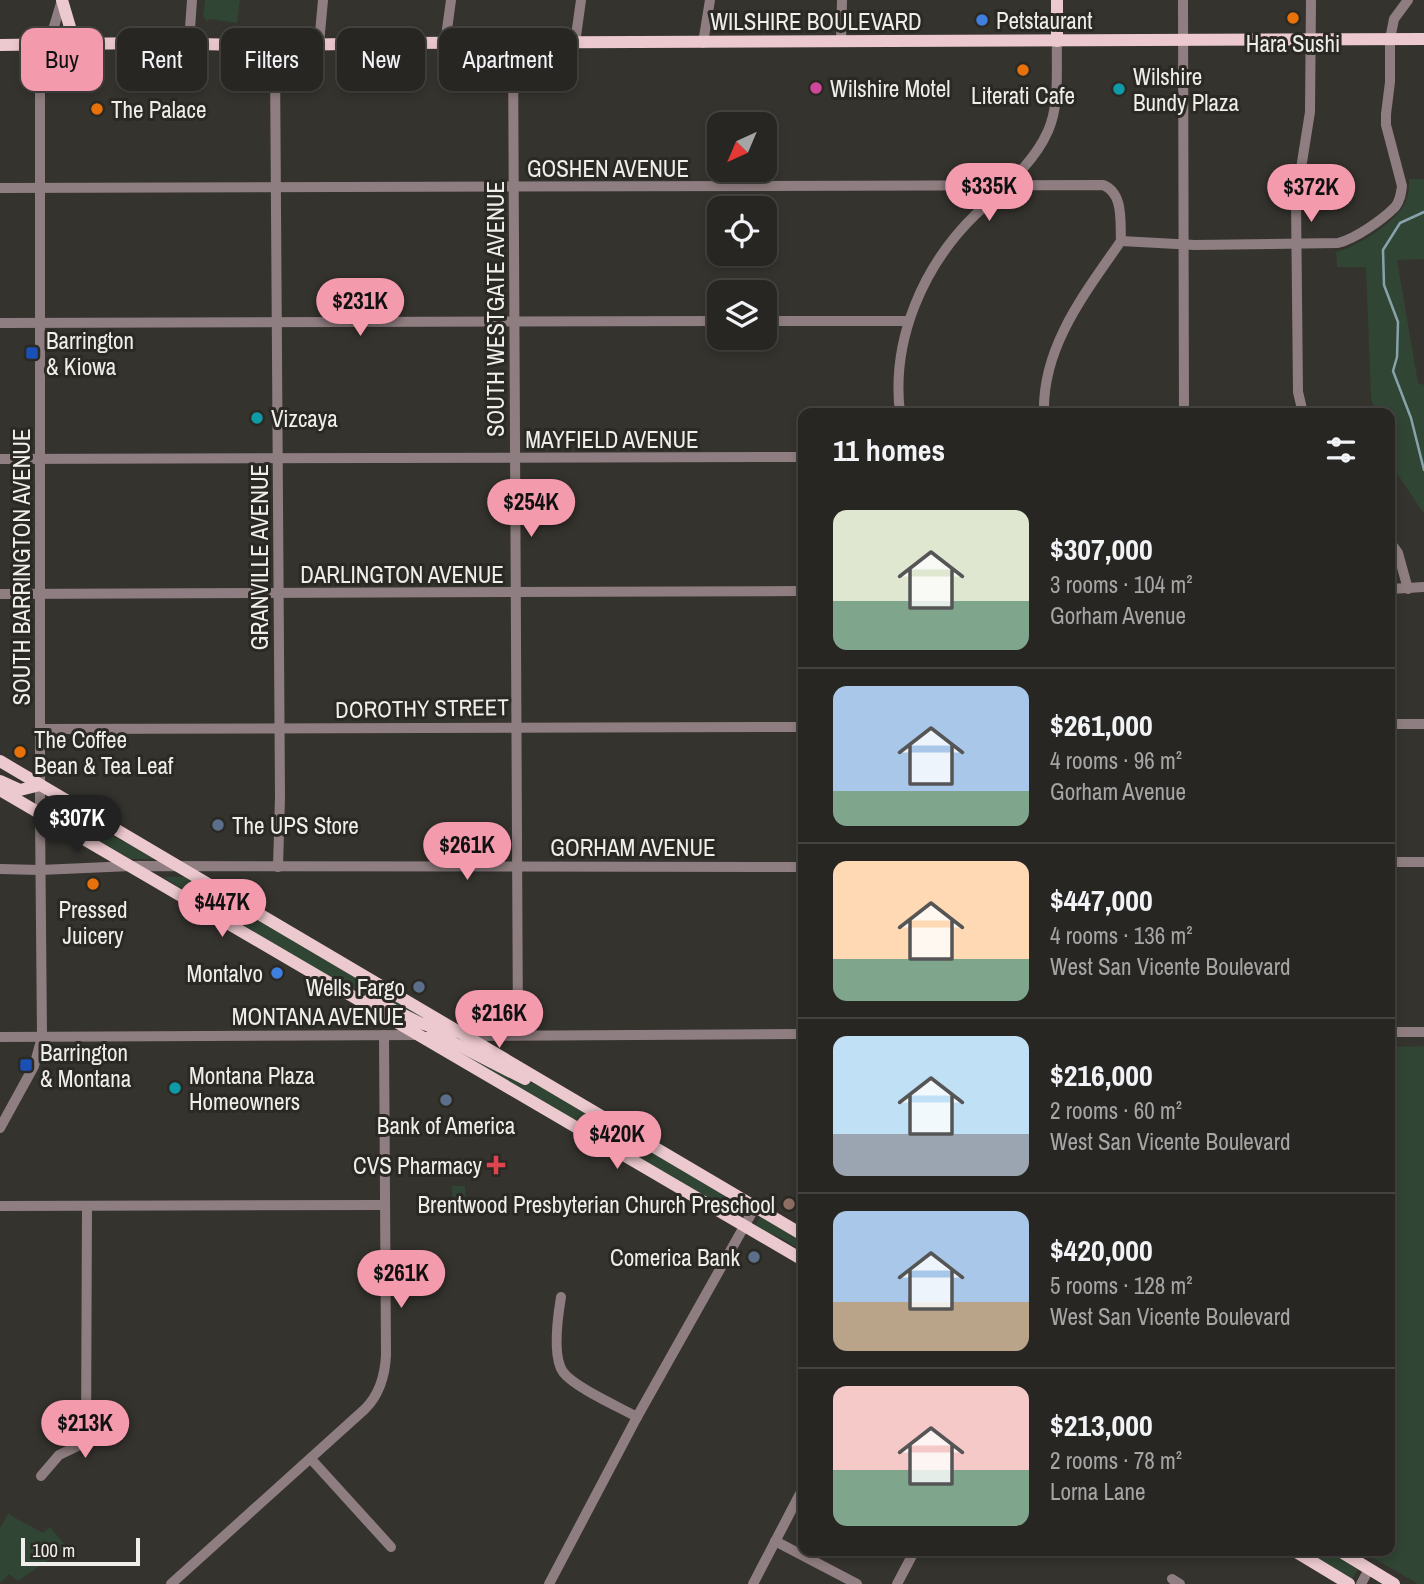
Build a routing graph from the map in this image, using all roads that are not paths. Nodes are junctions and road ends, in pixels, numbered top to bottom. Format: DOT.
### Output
graph roads {
  1 [pos="62,0"];
  2 [pos="192,0"];
  3 [pos="323,0"];
  4 [pos="451,0"];
  5 [pos="581,0"];
  6 [pos="710,0"];
  7 [pos="842,0"];
  8 [pos="1057,0"];
  9 [pos="1183,0"];
  10 [pos="1311,0"];
  11 [pos="1408,0"];
  12 [pos="53,28"];
  13 [pos="70,28"];
  14 [pos="190,28"];
  15 [pos="320,28"];
  16 [pos="447,28"];
  17 [pos="577,29"];
  18 [pos="1311,39"];
  19 [pos="1390,39"];
  20 [pos="1424,39"];
  21 [pos="1182,40"];
  22 [pos="1057,41"];
  23 [pos="841,42"];
  24 [pos="577,43"];
  25 [pos="703,43"];
  26 [pos="323,44"];
  27 [pos="439,44"];
  28 [pos="0,45"];
  29 [pos="21,45"];
  30 [pos="40,91"];
  31 [pos="275,91"];
  32 [pos="513,91"];
  33 [pos="1005,186"];
  34 [pos="514,187"];
  35 [pos="0,188"];
  36 [pos="39,188"];
  37 [pos="277,189"];
  38 [pos="1121,241"];
  39 [pos="1296,243"];
  40 [pos="1184,244"];
  41 [pos="514,321"];
  42 [pos="707,321"];
  43 [pos="777,321"];
  44 [pos="908,321"];
  45 [pos="39,323"];
  46 [pos="0,324"];
  47 [pos="276,324"];
  48 [pos="900,408"];
  49 [pos="1044,408"];
  50 [pos="1184,408"];
  51 [pos="1302,408"];
  52 [pos="798,457"];
  53 [pos="40,458"];
  54 [pos="516,458"];
  55 [pos="0,459"];
  56 [pos="277,460"];
  57 [pos="1395,549"];
  58 [pos="1424,587"];
  59 [pos="1395,589"];
  60 [pos="1408,589"];
  61 [pos="798,591"];
  62 [pos="0,594"];
  63 [pos="40,594"];
  64 [pos="278,594"];
  65 [pos="515,594"];
  66 [pos="1395,724"];
  67 [pos="1424,724"];
  68 [pos="516,726"];
  69 [pos="798,727"];
  70 [pos="41,729"];
  71 [pos="279,730"];
  72 [pos="0,761"];
  73 [pos="0,780"];
  74 [pos="40,785"];
  75 [pos="0,790"];
  76 [pos="40,814"];
  77 [pos="141,843"];
  78 [pos="1395,862"];
  79 [pos="1424,862"];
  80 [pos="131,866"];
  81 [pos="517,866"];
  82 [pos="278,867"];
  83 [pos="798,867"];
  84 [pos="183,868"];
  85 [pos="0,869"];
  86 [pos="40,870"];
  87 [pos="331,982"];
  88 [pos="1395,1032"];
  89 [pos="1424,1032"];
  90 [pos="798,1034"];
  91 [pos="384,1035"];
  92 [pos="419,1035"];
  93 [pos="517,1035"];
  94 [pos="466,1036"];
  95 [pos="0,1037"];
  96 [pos="42,1037"];
  97 [pos="553,1086"];
  98 [pos="0,1128"];
  99 [pos="384,1205"];
  100 [pos="0,1206"];
  101 [pos="87,1206"];
  102 [pos="755,1207"];
  103 [pos="744,1227"];
  104 [pos="798,1232"];
  105 [pos="798,1257"];
  106 [pos="561,1297"];
  107 [pos="637,1417"];
  108 [pos="311,1459"];
  109 [pos="41,1476"];
  110 [pos="798,1497"];
  111 [pos="775,1541"];
  112 [pos="391,1546"];
  113 [pos="798,1553"];
  114 [pos="804,1556"];
  115 [pos="912,1556"];
  116 [pos="1303,1556"];
  117 [pos="1348,1556"];
  118 [pos="1369,1569"];
  119 [pos="171,1584"];
  120 [pos="549,1584"];
  121 [pos="753,1584"];
  122 [pos="857,1584"];
  123 [pos="897,1584"];
  124 [pos="1349,1584"];
  125 [pos="1360,1584"];
  126 [pos="1394,1584"];
  1 -- 12 [label="street, SOUTH BARRINGTON AVENUE"];
  1 -- 13 [label="main road"];
  2 -- 14 [label="street"];
  3 -- 15 [label="street"];
  4 -- 16 [label="street"];
  5 -- 17 [label="street"];
  6 -- 25 [label="street"];
  7 -- 23 [label="street"];
  8 -- 22 [label="main road"];
  9 -- 21 [label="street"];
  10 -- 18 [label="street"];
  11 -- 19 [label="street"];
  18 -- 19 [label="main road, WILSHIRE BOULEVARD"];
  18 -- 21 [label="main road, WILSHIRE BOULEVARD"];
  18 -- 39 [label="street"];
  19 -- 20 [label="main road, WILSHIRE BOULEVARD"];
  19 -- 39 [label="street"];
  21 -- 22 [label="main road, WILSHIRE BOULEVARD"];
  21 -- 40 [label="street"];
  22 -- 23 [label="main road, WILSHIRE BOULEVARD"];
  22 -- 33 [label="street"];
  23 -- 25 [label="main road, WILSHIRE BOULEVARD"];
  24 -- 25 [label="main road, WILSHIRE BOULEVARD"];
  26 -- 27 [label="main road, WILSHIRE BOULEVARD"];
  28 -- 29 [label="main road, WILSHIRE BOULEVARD"];
  30 -- 36 [label="street, SOUTH BARRINGTON AVENUE"];
  31 -- 37 [label="street, GRANVILLE AVENUE"];
  32 -- 34 [label="street, SOUTH WESTGATE AVENUE"];
  33 -- 34 [label="street, GOSHEN AVENUE"];
  33 -- 38 [label="street, GOSHEN AVENUE"];
  33 -- 44 [label="street"];
  34 -- 37 [label="street, GOSHEN AVENUE"];
  34 -- 41 [label="street, SOUTH WESTGATE AVENUE"];
  35 -- 36 [label="street, GOSHEN AVENUE"];
  36 -- 37 [label="street, GOSHEN AVENUE"];
  36 -- 45 [label="street, SOUTH BARRINGTON AVENUE"];
  37 -- 47 [label="street, GRANVILLE AVENUE"];
  38 -- 40 [label="street"];
  38 -- 49 [label="street"];
  39 -- 40 [label="street"];
  39 -- 51 [label="street"];
  40 -- 50 [label="street"];
  41 -- 42 [label="street"];
  41 -- 47 [label="street"];
  41 -- 54 [label="street, SOUTH WESTGATE AVENUE"];
  43 -- 44 [label="street"];
  44 -- 48 [label="street"];
  45 -- 46 [label="street"];
  45 -- 47 [label="street"];
  45 -- 53 [label="street, SOUTH BARRINGTON AVENUE"];
  47 -- 56 [label="street, GRANVILLE AVENUE"];
  52 -- 54 [label="street, MAYFIELD AVENUE"];
  53 -- 55 [label="street, MAYFIELD AVENUE"];
  53 -- 56 [label="street, MAYFIELD AVENUE"];
  53 -- 63 [label="street, SOUTH BARRINGTON AVENUE"];
  54 -- 56 [label="street, MAYFIELD AVENUE"];
  54 -- 65 [label="street, SOUTH WESTGATE AVENUE"];
  56 -- 64 [label="street, GRANVILLE AVENUE"];
  57 -- 60 [label="street"];
  58 -- 60 [label="street"];
  59 -- 60 [label="street"];
  61 -- 65 [label="street, DARLINGTON AVENUE"];
  62 -- 63 [label="street, DARLINGTON AVENUE"];
  63 -- 64 [label="street, DARLINGTON AVENUE"];
  63 -- 70 [label="street, SOUTH BARRINGTON AVENUE"];
  64 -- 65 [label="street, DARLINGTON AVENUE"];
  64 -- 71 [label="street, GRANVILLE AVENUE"];
  65 -- 68 [label="street, SOUTH WESTGATE AVENUE"];
  66 -- 67 [label="street"];
  68 -- 69 [label="street, DOROTHY STREET"];
  68 -- 71 [label="street, DOROTHY STREET"];
  68 -- 81 [label="street, SOUTH WESTGATE AVENUE"];
  70 -- 71 [label="street, DOROTHY STREET"];
  70 -- 74 [label="street, SOUTH BARRINGTON AVENUE"];
  71 -- 82 [label="street, GRANVILLE AVENUE"];
  72 -- 74 [label="main road"];
  73 -- 74 [label="main road"];
  74 -- 76 [label="street, SOUTH BARRINGTON AVENUE"];
  74 -- 77 [label="main road"];
  75 -- 76 [label="main road"];
  76 -- 77 [label="main road"];
  76 -- 80 [label="main road"];
  76 -- 86 [label="street, SOUTH BARRINGTON AVENUE"];
  77 -- 84 [label="main road"];
  78 -- 79 [label="street"];
  80 -- 84 [label="street, GORHAM AVENUE"];
  80 -- 86 [label="street, GORHAM AVENUE"];
  80 -- 87 [label="main road"];
  81 -- 82 [label="street, GORHAM AVENUE"];
  81 -- 83 [label="street, GORHAM AVENUE"];
  81 -- 93 [label="street, SOUTH WESTGATE AVENUE"];
  82 -- 84 [label="street, GORHAM AVENUE"];
  84 -- 94 [label="main road"];
  85 -- 86 [label="street, GORHAM AVENUE"];
  86 -- 96 [label="street, SOUTH BARRINGTON AVENUE"];
  87 -- 92 [label="main road"];
  87 -- 94 [label="main road"];
  88 -- 89 [label="street"];
  90 -- 93 [label="street, MONTANA AVENUE"];
  91 -- 92 [label="street, MONTANA AVENUE"];
  91 -- 96 [label="street, MONTANA AVENUE"];
  91 -- 99 [label="street"];
  92 -- 94 [label="street, MONTANA AVENUE"];
  92 -- 97 [label="main road"];
  92 -- 103 [label="main road"];
  93 -- 94 [label="street, MONTANA AVENUE"];
  94 -- 97 [label="main road"];
  95 -- 96 [label="street, MONTANA AVENUE"];
  96 -- 98 [label="street, SOUTH BARRINGTON AVENUE"];
  97 -- 102 [label="main road"];
  99 -- 101 [label="street"];
  99 -- 108 [label="street"];
  100 -- 101 [label="street"];
  101 -- 109 [label="street"];
  102 -- 103 [label="street"];
  102 -- 104 [label="main road"];
  103 -- 105 [label="main road"];
  103 -- 107 [label="street"];
  106 -- 107 [label="street"];
  107 -- 120 [label="street"];
  108 -- 112 [label="street"];
  108 -- 119 [label="street"];
  110 -- 111 [label="street"];
  111 -- 113 [label="street"];
  111 -- 121 [label="street"];
  114 -- 122 [label="street"];
  115 -- 123 [label="street"];
  116 -- 124 [label="main road"];
  117 -- 118 [label="main road"];
  118 -- 125 [label="street"];
  118 -- 126 [label="main road"];
}
